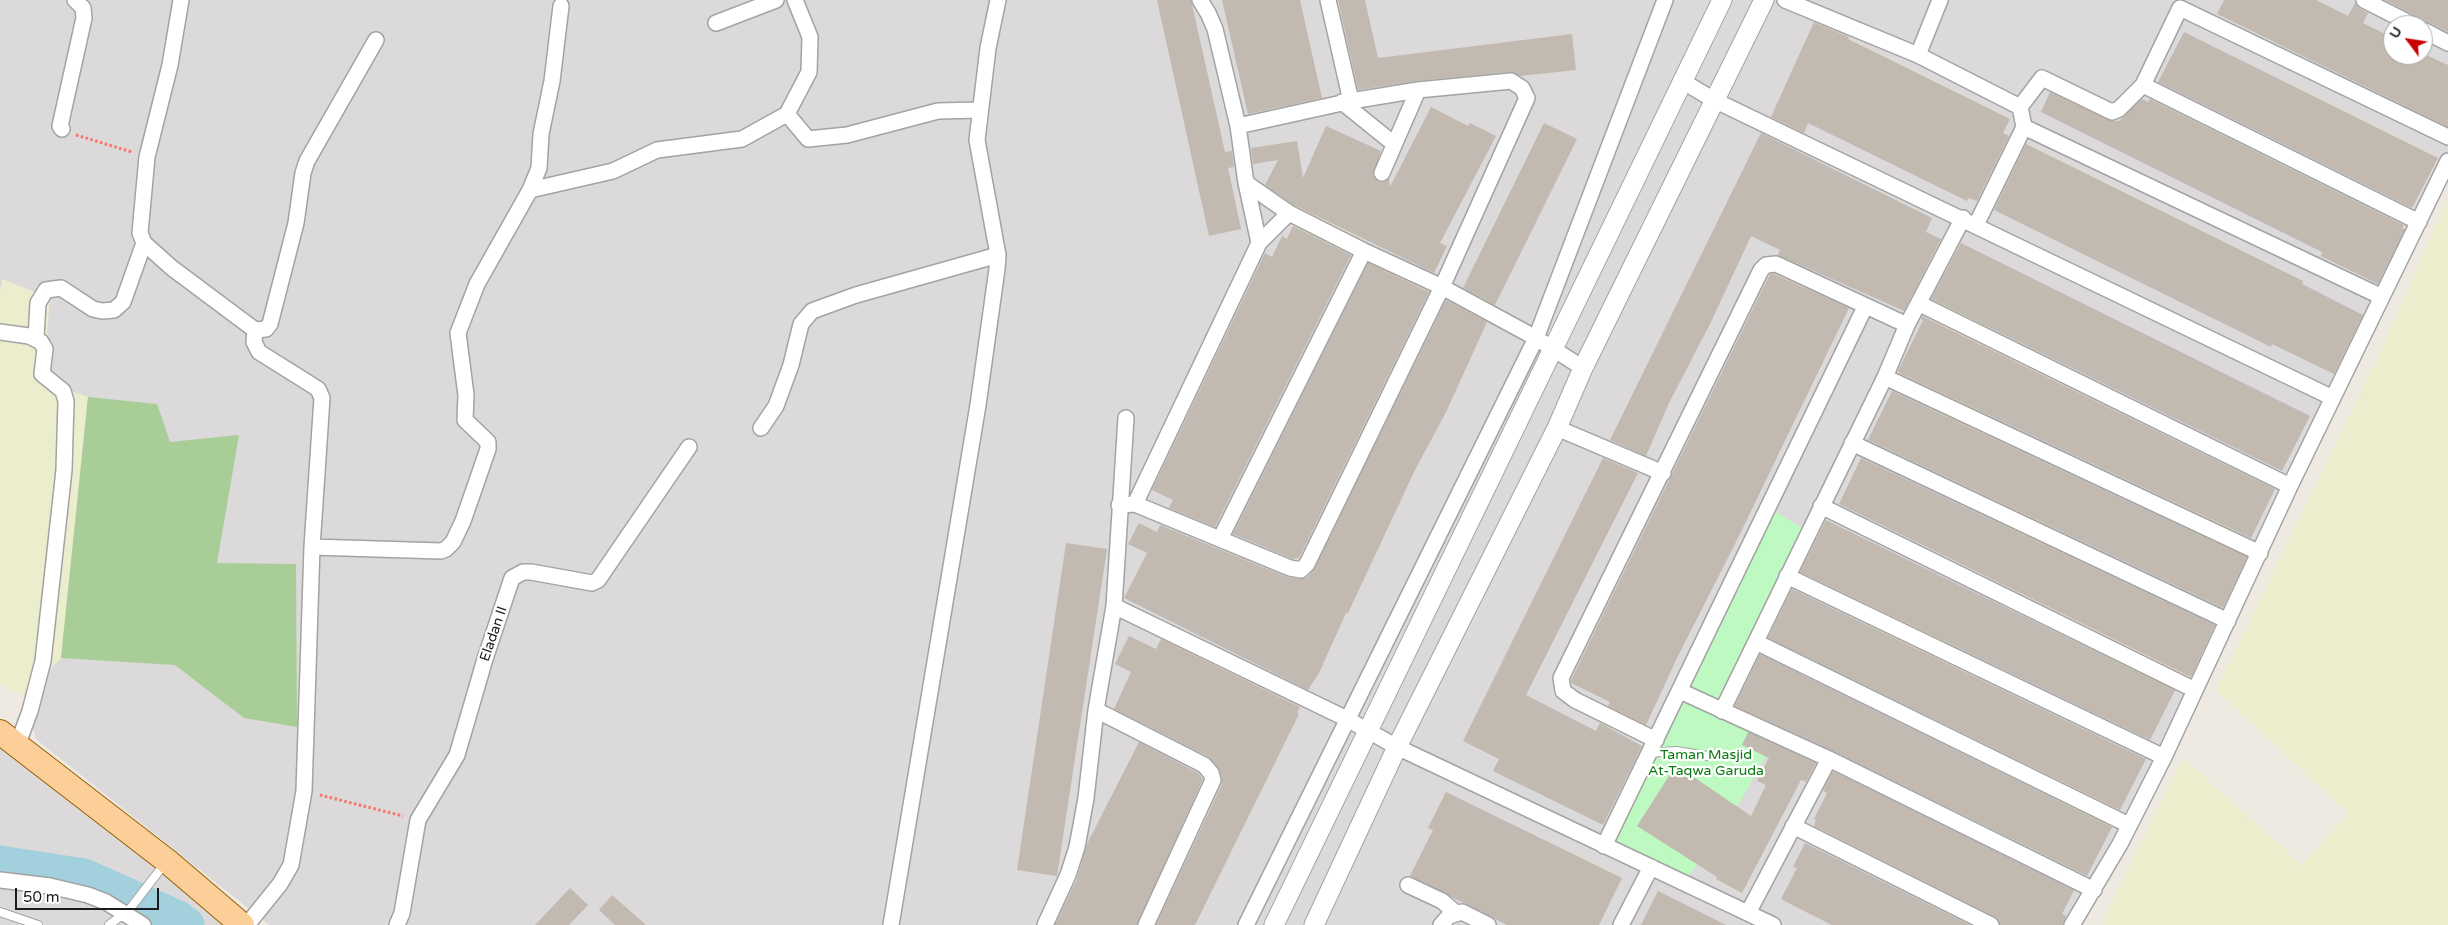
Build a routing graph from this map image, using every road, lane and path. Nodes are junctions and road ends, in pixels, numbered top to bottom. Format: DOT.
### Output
graph roads {
  1 [pos="75,0"];
  2 [pos="181,0"];
  3 [pos="776,0"];
  4 [pos="795,0"];
  5 [pos="998,0"];
  6 [pos="1200,0"];
  7 [pos="1328,0"];
  8 [pos="1665,0"];
  9 [pos="1722,0"];
  10 [pos="1764,0"];
  11 [pos="1785,0"];
  12 [pos="1940,0"];
  13 [pos="2364,0"];
  14 [pos="561,6"];
  15 [pos="2393,15"];
  16 [pos="716,23"];
  17 [pos="2433,35"];
  18 [pos="376,40"];
  19 [pos="2448,42"];
  20 [pos="1918,55"];
  21 [pos="1682,81"];
  22 [pos="2143,85"];
  23 [pos="1418,90"];
  24 [pos="1714,100"];
  25 [pos="1346,102"];
  26 [pos="2020,108"];
  27 [pos="980,110"];
  28 [pos="788,114"];
  29 [pos="1238,126"];
  30 [pos="2024,127"];
  31 [pos="62,130"];
  32 [pos="2448,137"];
  33 [pos="1394,144"];
  34 [pos="146,157"];
  35 [pos="2448,161"];
  36 [pos="1382,173"];
  37 [pos="1246,183"];
  38 [pos="530,190"];
  39 [pos="1289,213"];
  40 [pos="1963,218"];
  41 [pos="2419,222"];
  42 [pos="1976,225"];
  43 [pos="144,243"];
  44 [pos="1259,243"];
  45 [pos="1364,251"];
  46 [pos="998,256"];
  47 [pos="1442,287"];
  48 [pos="2382,298"];
  49 [pos="1920,304"];
  50 [pos="1865,307"];
  51 [pos="1907,325"];
  52 [pos="255,330"];
  53 [pos="0,332"];
  54 [pos="36,338"];
  55 [pos="1536,338"];
  56 [pos="1554,349"];
  57 [pos="1583,368"];
  58 [pos="1885,377"];
  59 [pos="2333,398"];
  60 [pos="1126,418"];
  61 [pos="761,428"];
  62 [pos="1557,428"];
  63 [pos="1852,443"];
  64 [pos="689,447"];
  65 [pos="1663,473"];
  66 [pos="2290,486"];
  67 [pos="1135,504"];
  68 [pos="1119,505"];
  69 [pos="1821,506"];
  70 [pos="1220,539"];
  71 [pos="312,547"];
  72 [pos="2260,553"];
  73 [pos="1787,576"];
  74 [pos="1114,606"];
  75 [pos="2228,621"];
  76 [pos="1756,642"];
  77 [pos="2194,690"];
  78 [pos="1680,691"];
  79 [pos="1096,710"];
  80 [pos="1722,711"];
  81 [pos="1348,719"];
  82 [pos="1367,730"];
  83 [pos="9,739"];
  84 [pos="1653,746"];
  85 [pos="1397,747"];
  86 [pos="1707,756"];
  87 [pos="2164,757"];
  88 [pos="1828,760"];
  89 [pos="304,791"];
  90 [pos="418,820"];
  91 [pos="2129,825"];
  92 [pos="1793,826"];
  93 [pos="1604,846"];
  94 [pos="167,861"];
  95 [pos="1651,867"];
  96 [pos="0,880"];
  97 [pos="1408,885"];
  98 [pos="2094,890"];
  99 [pos="0,912"];
  100 [pos="126,912"];
  101 [pos="1456,913"];
  102 [pos="1748,913"];
  103 [pos="38,925"];
  104 [pos="109,925"];
  105 [pos="143,925"];
  106 [pos="242,925"];
  107 [pos="247,925"];
  108 [pos="397,925"];
  109 [pos="891,925"];
  110 [pos="1045,925"];
  111 [pos="1146,925"];
  112 [pos="1246,925"];
  113 [pos="1274,925"];
  114 [pos="1314,925"];
  115 [pos="1441,925"];
  116 [pos="1488,925"];
  117 [pos="1621,925"];
  118 [pos="1773,925"];
  119 [pos="1991,925"];
  120 [pos="2072,925"];
  1 -- 31 [label="street"];
  2 -- 34 [label="street"];
  3 -- 16 [label="street"];
  4 -- 28 [label="street"];
  5 -- 27 [label="street"];
  6 -- 29 [label="street"];
  7 -- 25 [label="street"];
  8 -- 55 [label="street"];
  9 -- 21 [label="street"];
  10 -- 24 [label="street"];
  11 -- 20 [label="street"];
  12 -- 20 [label="street"];
  13 -- 15 [label="street"];
  14 -- 38 [label="street"];
  17 -- 19 [label="street"];
  18 -- 52 [label="street"];
  20 -- 26 [label="street"];
  21 -- 24 [label="street"];
  21 -- 56 [label="street"];
  22 -- 26 [label="street"];
  22 -- 32 [label="street"];
  22 -- 41 [label="street"];
  23 -- 25 [label="street"];
  23 -- 33 [label="street"];
  23 -- 47 [label="street"];
  24 -- 40 [label="street"];
  24 -- 57 [label="street"];
  25 -- 29 [label="street"];
  25 -- 33 [label="street"];
  26 -- 30 [label="street"];
  27 -- 28 [label="street"];
  27 -- 46 [label="street"];
  28 -- 38 [label="street"];
  29 -- 37 [label="street"];
  30 -- 42 [label="street"];
  30 -- 48 [label="street"];
  31 -- 34 [label="path"];
  33 -- 36 [label="street"];
  34 -- 43 [label="street"];
  35 -- 41 [label="street"];
  37 -- 39 [label="street"];
  37 -- 44 [label="street"];
  38 -- 71 [label="street"];
  39 -- 44 [label="street"];
  39 -- 45 [label="street"];
  40 -- 42 [label="street"];
  40 -- 49 [label="street"];
  41 -- 48 [label="street"];
  42 -- 59 [label="street"];
  43 -- 52 [label="street"];
  43 -- 54 [label="street"];
  44 -- 67 [label="street"];
  45 -- 47 [label="street"];
  45 -- 70 [label="street"];
  46 -- 61 [label="street"];
  46 -- 109 [label="street"];
  47 -- 55 [label="street"];
  47 -- 70 [label="street"];
  48 -- 59 [label="street"];
  49 -- 51 [label="street"];
  49 -- 66 [label="street"];
  50 -- 51 [label="street"];
  50 -- 65 [label="street"];
  50 -- 78 [label="street"];
  51 -- 58 [label="street"];
  52 -- 71 [label="street"];
  53 -- 54 [label="street"];
  54 -- 83 [label="street"];
  55 -- 56 [label="street"];
  55 -- 81 [label="street"];
  56 -- 57 [label="street"];
  56 -- 82 [label="street"];
  57 -- 62 [label="street"];
  58 -- 63 [label="street"];
  58 -- 72 [label="street"];
  59 -- 66 [label="street"];
  60 -- 68 [label="street"];
  62 -- 65 [label="street"];
  62 -- 85 [label="street"];
  63 -- 69 [label="street"];
  63 -- 75 [label="street"];
  64 -- 90 [label="street, Eladan II"];
  65 -- 84 [label="street"];
  66 -- 72 [label="street"];
  67 -- 68 [label="street"];
  67 -- 70 [label="street"];
  68 -- 74 [label="street"];
  69 -- 73 [label="street"];
  69 -- 77 [label="street"];
  71 -- 89 [label="street"];
  72 -- 75 [label="street"];
  73 -- 76 [label="street"];
  73 -- 87 [label="street"];
  74 -- 79 [label="street"];
  74 -- 81 [label="street"];
  75 -- 77 [label="street"];
  76 -- 80 [label="street"];
  76 -- 91 [label="street"];
  77 -- 87 [label="street"];
  78 -- 80 [label="street"];
  78 -- 84 [label="street"];
  79 -- 110 [label="street"];
  79 -- 111 [label="street"];
  80 -- 88 [label="street"];
  81 -- 82 [label="street"];
  81 -- 112 [label="street"];
  82 -- 85 [label="street"];
  82 -- 113 [label="street"];
  83 -- 94 [label="main road"];
  84 -- 86 [label="lane"];
  84 -- 93 [label="street"];
  85 -- 93 [label="street"];
  85 -- 114 [label="street"];
  87 -- 91 [label="street"];
  88 -- 92 [label="street"];
  88 -- 98 [label="street"];
  89 -- 90 [label="path"];
  89 -- 107 [label="street"];
  90 -- 108 [label="street, Eladan II"];
  91 -- 98 [label="street"];
  92 -- 102 [label="street"];
  92 -- 119 [label="street"];
  93 -- 95 [label="street"];
  94 -- 100 [label="lane"];
  94 -- 106 [label="main road"];
  95 -- 102 [label="street"];
  95 -- 117 [label="street"];
  96 -- 100 [label="street"];
  97 -- 101 [label="street"];
  98 -- 120 [label="street"];
  99 -- 103 [label="lane"];
  100 -- 104 [label="lane"];
  100 -- 105 [label="street"];
  101 -- 115 [label="street"];
  101 -- 116 [label="street"];
  102 -- 118 [label="street"];
}
